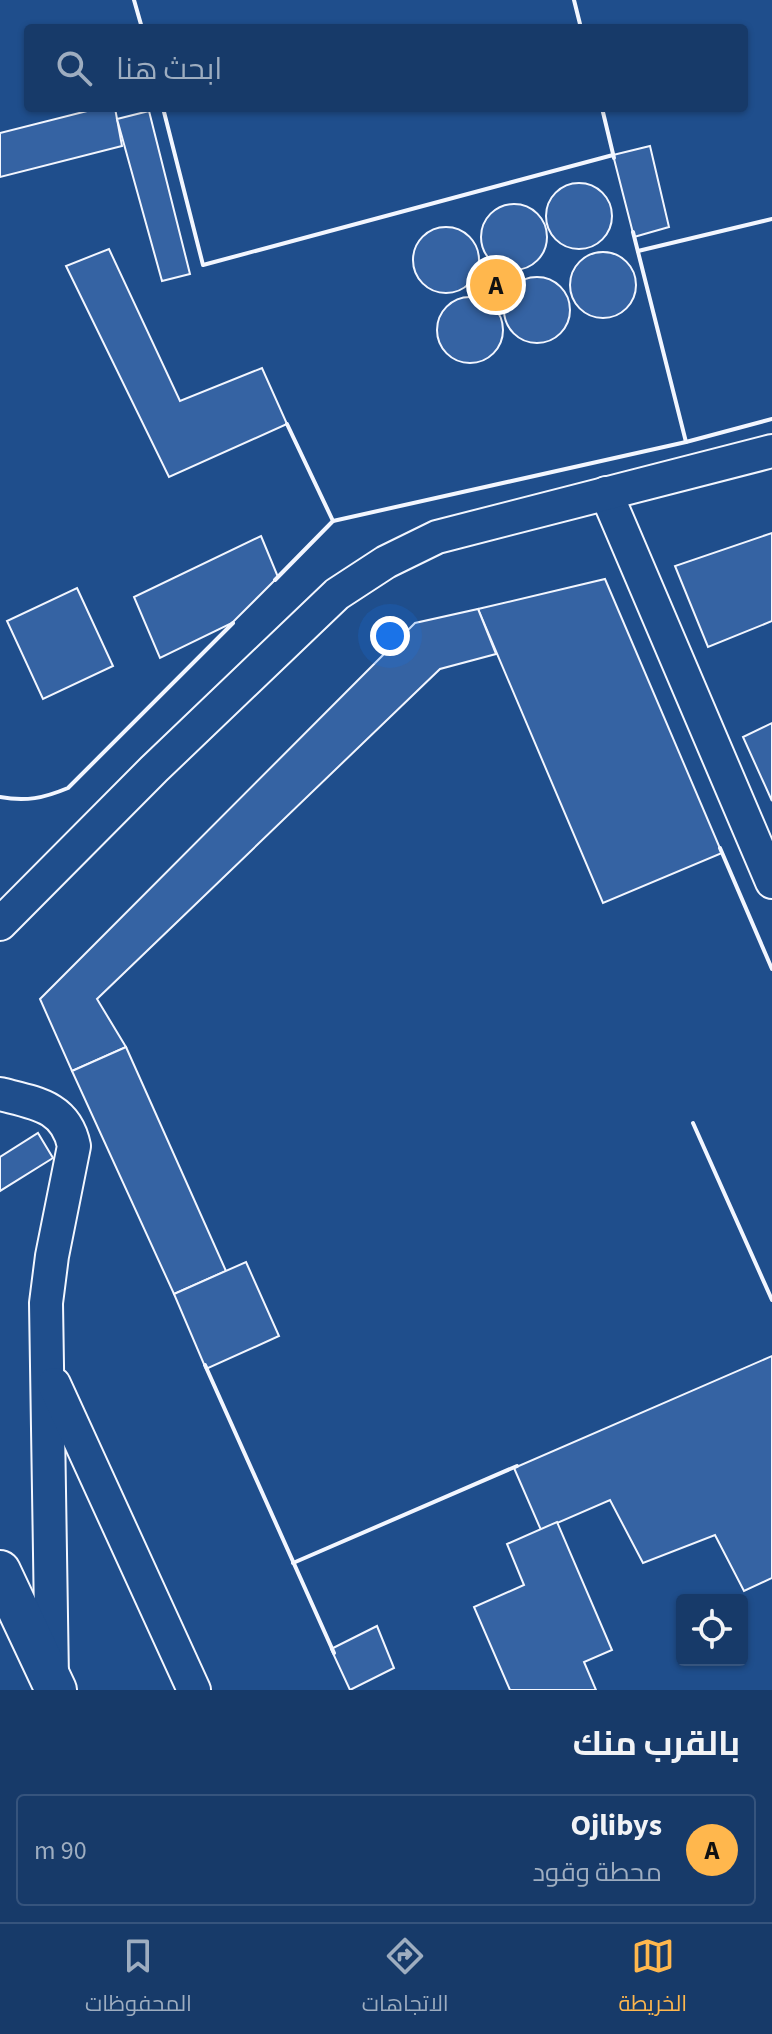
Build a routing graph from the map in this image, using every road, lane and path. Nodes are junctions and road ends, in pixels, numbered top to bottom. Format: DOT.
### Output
graph roads {
  1 [pos="772,451"];
  2 [pos="606,493"];
  3 [pos="772,882"];
  4 [pos="0,924"];
  5 [pos="0,1094"];
  6 [pos="48,1372"];
  7 [pos="0,1571"];
  8 [pos="54,1686"];
  9 [pos="194,1690"];
  1 -- 2 [label="street"];
  2 -- 3 [label="street"];
  2 -- 4 [label="street"];
  5 -- 6 [label="street"];
  6 -- 8 [label="street"];
  6 -- 9 [label="street"];
  7 -- 8 [label="main road"];
}
